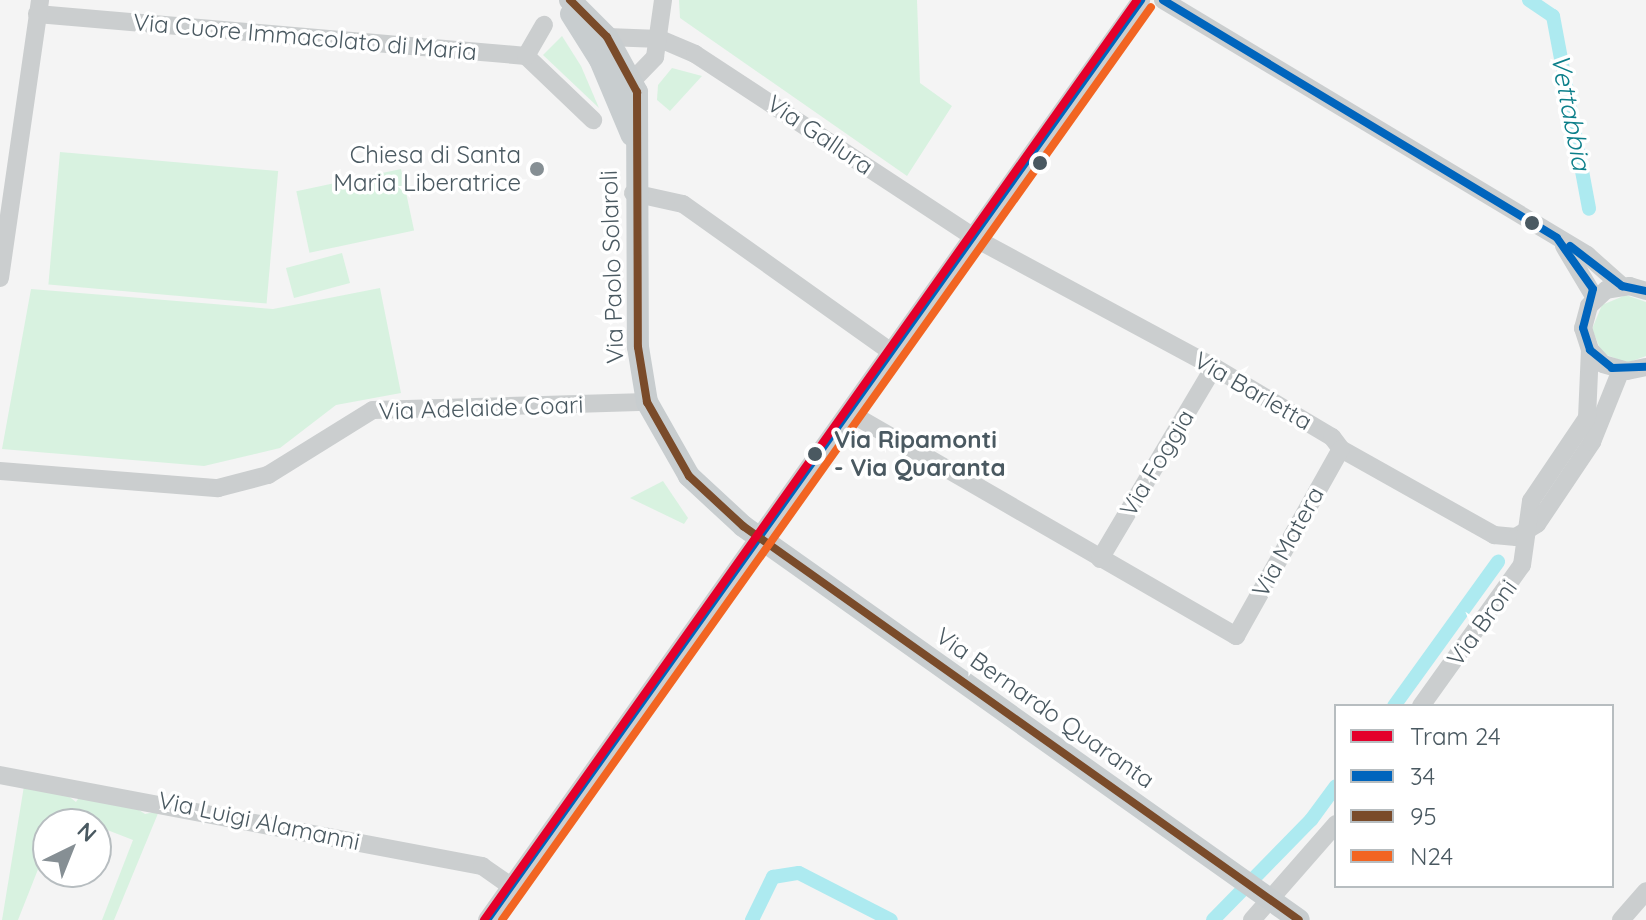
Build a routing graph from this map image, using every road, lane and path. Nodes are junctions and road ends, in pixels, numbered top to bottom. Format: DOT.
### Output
graph roads {
  1 [pos="562,0"];
  2 [pos="570,0"];
  3 [pos="663,0"];
  4 [pos="1163,0"];
  5 [pos="1192,0"];
  6 [pos="1136,2"];
  7 [pos="39,7"];
  8 [pos="544,25"];
  9 [pos="1215,32"];
  10 [pos="607,37"];
  11 [pos="660,39"];
  12 [pos="526,56"];
  13 [pos="633,80"];
  14 [pos="593,120"];
  15 [pos="634,141"];
  16 [pos="633,193"];
  17 [pos="1557,238"];
  18 [pos="975,239"];
  19 [pos="0,278"];
  20 [pos="1636,285"];
  21 [pos="1595,298"];
  22 [pos="1590,350"];
  23 [pos="893,353"];
  24 [pos="1214,367"];
  25 [pos="1646,367"];
  26 [pos="1621,370"];
  27 [pos="647,402"];
  28 [pos="850,413"];
  29 [pos="1341,449"];
  30 [pos="0,471"];
  31 [pos="1526,534"];
  32 [pos="761,538"];
  33 [pos="1100,559"];
  34 [pos="1422,704"];
  35 [pos="0,775"];
  36 [pos="1334,826"];
  37 [pos="511,886"];
  38 [pos="1646,891"];
  39 [pos="1263,894"];
  40 [pos="487,920"];
  41 [pos="1252,920"];
  42 [pos="1299,920"];
  43 [pos="1621,920"];
  1 -- 15 [label="main road"];
  2 -- 10 [label="main road"];
  3 -- 11 [label="street"];
  4 -- 9 [label="street"];
  5 -- 9 [label="street"];
  6 -- 18 [label="street"];
  7 -- 12 [label="street, Via Cuore Immacolato di Maria"];
  7 -- 19 [label="street"];
  8 -- 12 [label="street"];
  9 -- 17 [label="street"];
  10 -- 11 [label="street"];
  10 -- 13 [label="main road"];
  11 -- 13 [label="street"];
  11 -- 18 [label="street, Via Gallura"];
  12 -- 14 [label="street"];
  13 -- 15 [label="main road, Via Paolo Solaroli"];
  15 -- 16 [label="main road, Via Paolo Solaroli"];
  16 -- 23 [label="street"];
  16 -- 27 [label="main road, Via Paolo Solaroli"];
  17 -- 20 [label="street"];
  17 -- 21 [label="street"];
  18 -- 23 [label="street"];
  18 -- 24 [label="street, Via Barletta"];
  20 -- 21 [label="street"];
  21 -- 22 [label="street, Via Broni"];
  22 -- 26 [label="street"];
  22 -- 31 [label="street, Via Broni"];
  23 -- 28 [label="street"];
  24 -- 29 [label="street, Via Barletta"];
  24 -- 33 [label="street, Via Foggia"];
  25 -- 26 [label="street"];
  26 -- 31 [label="street, Via Broni"];
  27 -- 30 [label="street, Via Adelaide Coari"];
  27 -- 32 [label="main road, Via Paolo Solaroli"];
  28 -- 32 [label="street"];
  28 -- 33 [label="street"];
  29 -- 31 [label="street, Via Barletta"];
  29 -- 33 [label="street, Via Matera"];
  31 -- 34 [label="street, Via Broni"];
  32 -- 37 [label="street"];
  32 -- 39 [label="main road, Via Bernardo Quaranta"];
  35 -- 37 [label="street, Via Luigi Alamanni"];
  36 -- 39 [label="street"];
  37 -- 40 [label="street"];
  38 -- 43 [label="street"];
  39 -- 41 [label="street"];
  39 -- 42 [label="main road, Via Bernardo Quaranta"];
}
